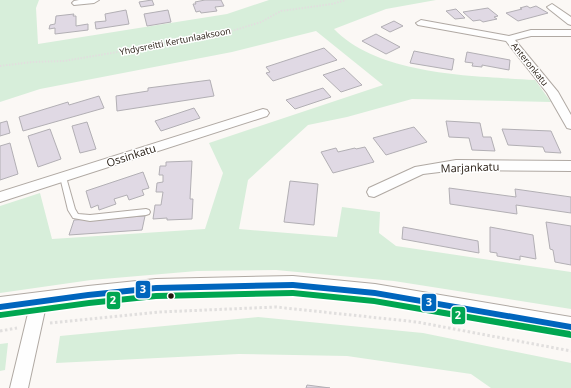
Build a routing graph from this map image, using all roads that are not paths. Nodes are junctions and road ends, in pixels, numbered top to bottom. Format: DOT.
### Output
graph roads {
  1 [pos="94,0"];
  2 [pos="76,3"];
  3 [pos="552,7"];
  4 [pos="422,22"];
  5 [pos="571,22"];
  6 [pos="571,33"];
  7 [pos="509,39"];
  8 [pos="263,113"];
  9 [pos="571,125"];
  10 [pos="571,166"];
  11 [pos="63,177"];
  12 [pos="374,192"];
  13 [pos="0,197"];
  14 [pos="146,212"];
  15 [pos="39,301"];
  16 [pos="0,307"];
  17 [pos="571,327"];
  18 [pos="19,388"];
  1 -- 2 [label="street"];
  3 -- 5 [label="street"];
  4 -- 7 [label="street, Anteronkatu"];
  6 -- 7 [label="street"];
  7 -- 9 [label="street, Anteronkatu"];
  8 -- 11 [label="street, Ossinkatu"];
  10 -- 12 [label="street, Marjankatu"];
  11 -- 13 [label="street, Ossinkatu"];
  11 -- 14 [label="lane"];
  15 -- 16 [label="street"];
  15 -- 17 [label="street"];
  15 -- 18 [label="street"];
}
